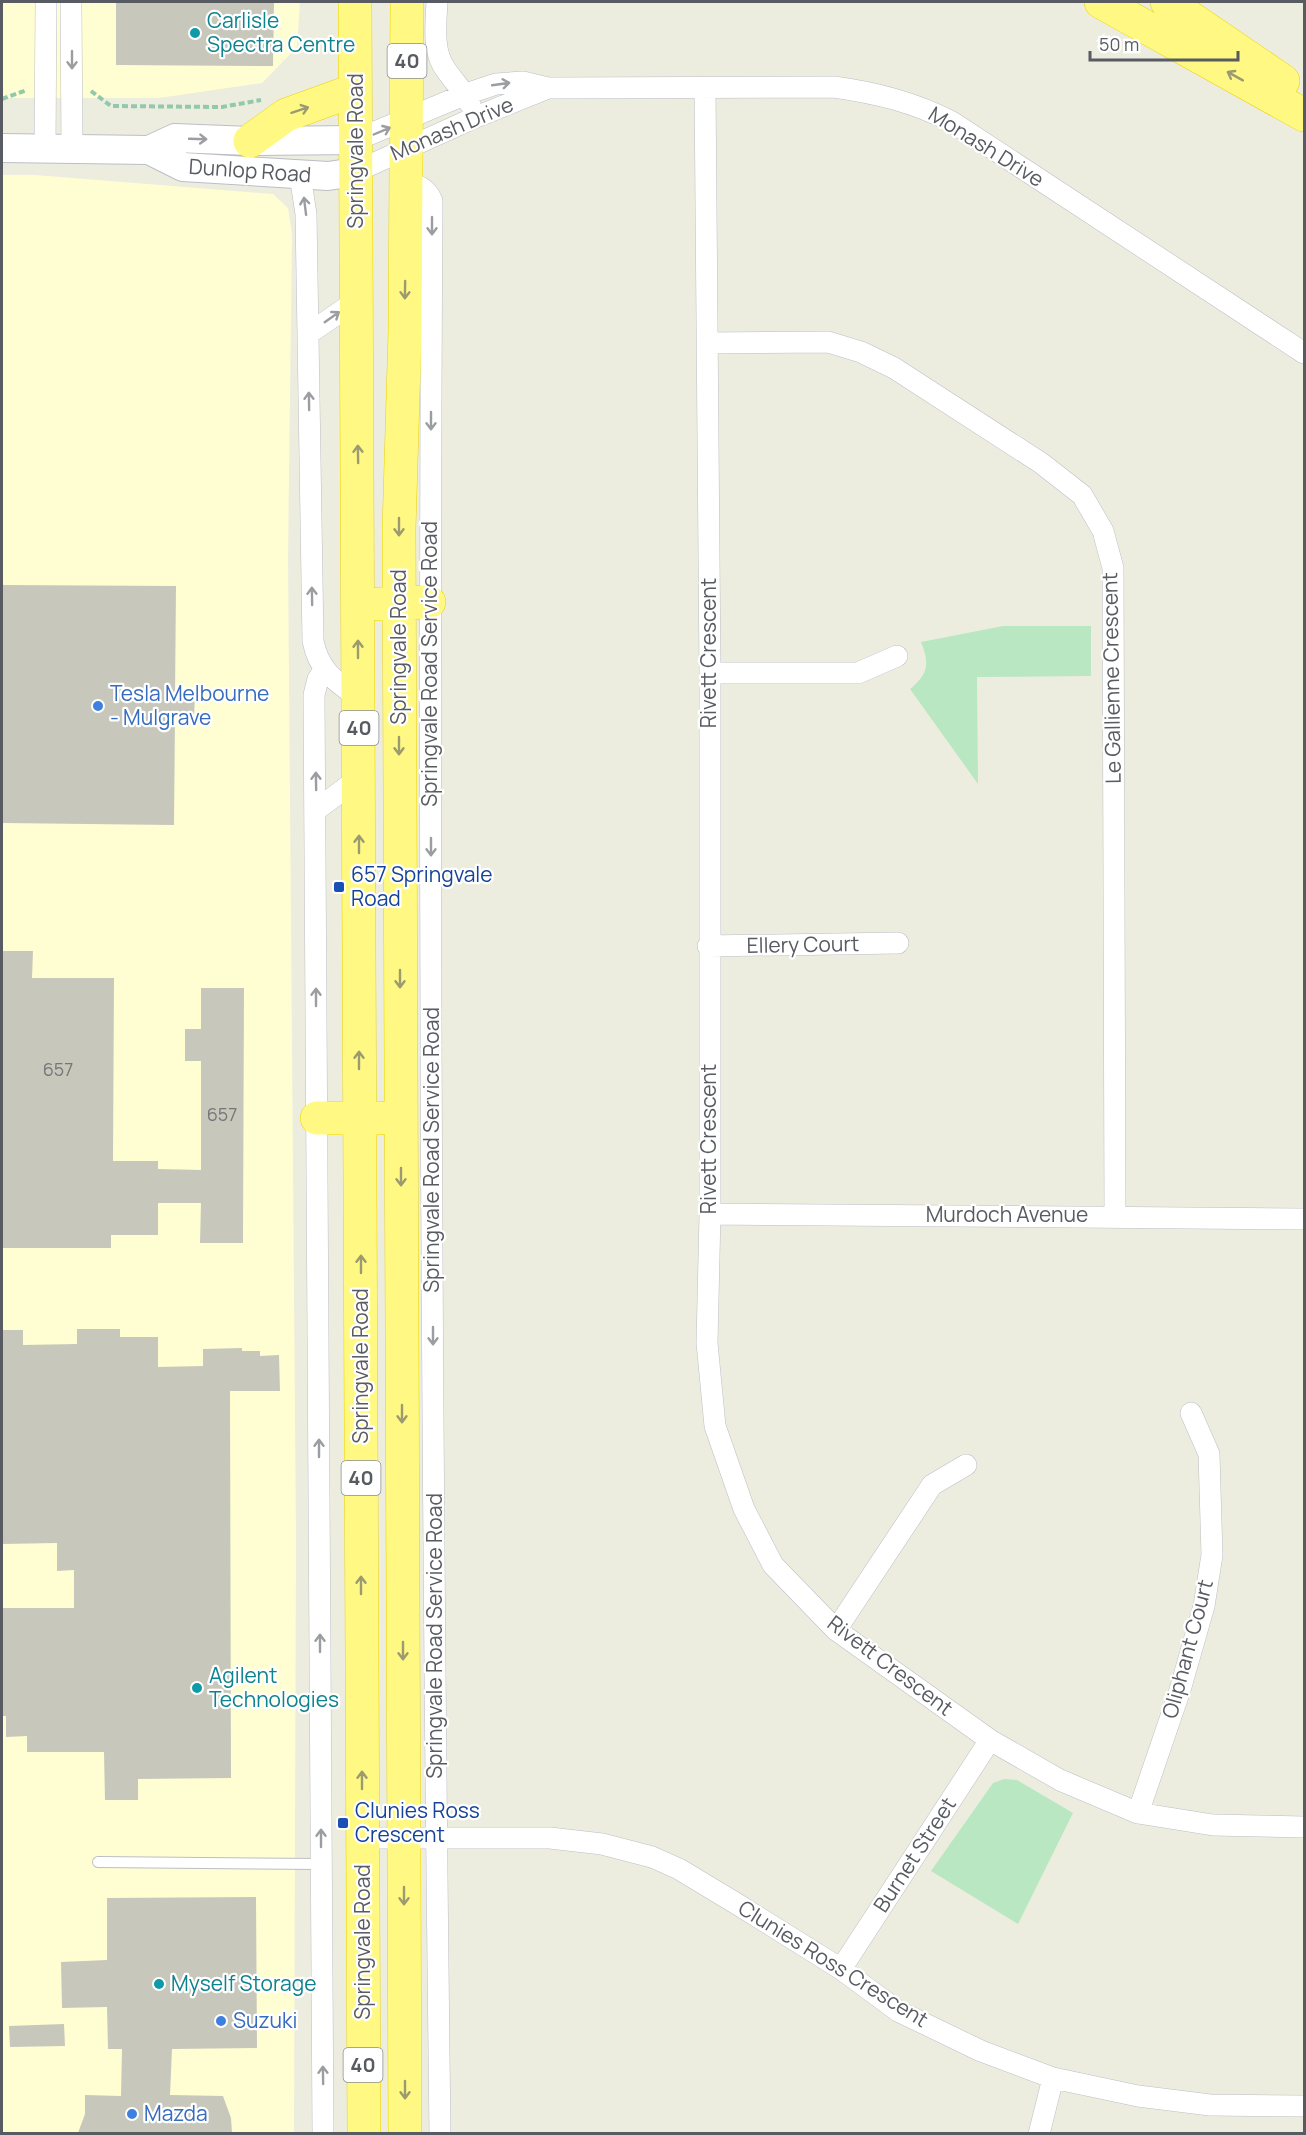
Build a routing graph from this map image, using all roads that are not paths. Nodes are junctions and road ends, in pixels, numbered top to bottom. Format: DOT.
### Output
graph roads {
  1 [pos="46,2"];
  2 [pos="71,2"];
  3 [pos="355,2"];
  4 [pos="407,2"];
  5 [pos="436,2"];
  6 [pos="1101,2"];
  7 [pos="1167,2"];
  8 [pos="548,88"];
  9 [pos="705,88"];
  10 [pos="355,90"];
  11 [pos="466,94"];
  12 [pos="1305,96"];
  13 [pos="1305,115"];
  14 [pos="476,117"];
  15 [pos="407,134"];
  16 [pos="250,141"];
  17 [pos="2,148"];
  18 [pos="59,148"];
  19 [pos="149,150"];
  20 [pos="356,156"];
  21 [pos="300,175"];
  22 [pos="356,301"];
  23 [pos="308,334"];
  24 [pos="706,343"];
  25 [pos="1305,353"];
  26 [pos="414,603"];
  27 [pos="358,605"];
  28 [pos="897,656"];
  29 [pos="324,670"];
  30 [pos="710,673"];
  31 [pos="359,698"];
  32 [pos="358,778"];
  33 [pos="316,810"];
  34 [pos="898,943"];
  35 [pos="708,946"];
  36 [pos="316,1118"];
  37 [pos="401,1118"];
  38 [pos="360,1119"];
  39 [pos="710,1214"];
  40 [pos="1115,1216"];
  41 [pos="1305,1219"];
  42 [pos="417,1292"];
  43 [pos="1191,1413"];
  44 [pos="966,1465"];
  45 [pos="836,1630"];
  46 [pos="990,1740"];
  47 [pos="1138,1813"];
  48 [pos="1305,1827"];
  49 [pos="362,1838"];
  50 [pos="404,1838"];
  51 [pos="436,1838"];
  52 [pos="98,1862"];
  53 [pos="321,1864"];
  54 [pos="840,1969"];
  55 [pos="1053,2078"];
  56 [pos="1305,2106"];
  57 [pos="323,2133"];
  58 [pos="364,2133"];
  59 [pos="405,2133"];
  60 [pos="440,2133"];
  61 [pos="1039,2133"];
  1 -- 18 [label="street"];
  2 -- 18 [label="street, one-way"];
  3 -- 10 [label="highway, Springvale Road / 40"];
  4 -- 15 [label="highway, Springvale Road / 40"];
  5 -- 11 [label="street"];
  13 -- 6 [label="highway, one-way"];
  7 -- 12 [label="highway"];
  8 -- 9 [label="street, Monash Drive"];
  11 -- 8 [label="street, Monash Drive, one-way"];
  8 -- 14 [label="street, Monash Drive"];
  9 -- 24 [label="street, Rivett Crescent"];
  9 -- 25 [label="street, Monash Drive"];
  16 -- 10 [label="highway, one-way"];
  10 -- 20 [label="highway, Springvale Road / 40"];
  11 -- 14 [label="street"];
  11 -- 15 [label="street, Monash Drive"];
  14 -- 15 [label="street, Monash Drive"];
  15 -- 20 [label="street, Monash Drive"];
  20 -- 15 [label="street, Monash Drive, one-way"];
  15 -- 26 [label="highway, Springvale Road / 40, one-way"];
  19 -- 16 [label="street, Dunlop Road, one-way"];
  16 -- 20 [label="street, Dunlop Road"];
  17 -- 18 [label="street, Dunlop Road"];
  18 -- 19 [label="street, Dunlop Road"];
  19 -- 21 [label="street, Dunlop Road"];
  20 -- 21 [label="street, Dunlop Road"];
  20 -- 22 [label="highway, Springvale Road / 40"];
  23 -- 21 [label="street, Springvale Road, one-way"];
  23 -- 22 [label="street, one-way"];
  27 -- 22 [label="highway, Springvale Road / 40, one-way"];
  29 -- 23 [label="street, Springvale Road, one-way"];
  24 -- 30 [label="street, Rivett Crescent"];
  24 -- 40 [label="street, Le Gallienne Crescent"];
  26 -- 27 [label="highway"];
  26 -- 37 [label="highway, Springvale Road / 40, one-way"];
  26 -- 42 [label="street, Springvale Road Service Road, one-way"];
  31 -- 27 [label="highway, Springvale Road / 40, one-way"];
  28 -- 30 [label="street"];
  29 -- 31 [label="street, Springvale Road"];
  33 -- 29 [label="street, one-way"];
  30 -- 35 [label="street, Rivett Crescent"];
  31 -- 32 [label="highway, Springvale Road / 40"];
  32 -- 33 [label="street"];
  38 -- 32 [label="highway, Springvale Road / 40, one-way"];
  36 -- 33 [label="street, one-way"];
  34 -- 35 [label="street, Ellery Court"];
  35 -- 39 [label="street, Rivett Crescent"];
  36 -- 38 [label="highway"];
  53 -- 36 [label="street, one-way"];
  37 -- 38 [label="highway"];
  37 -- 42 [label="highway, Springvale Road / 40, one-way"];
  49 -- 38 [label="highway, Springvale Road / 40, one-way"];
  39 -- 40 [label="street, Murdoch Avenue"];
  39 -- 45 [label="street, Rivett Crescent"];
  40 -- 41 [label="street, Murdoch Avenue"];
  42 -- 50 [label="highway, Springvale Road / 40, one-way"];
  42 -- 51 [label="street, Springvale Road Service Road, one-way"];
  43 -- 47 [label="street, Oliphant Court"];
  44 -- 45 [label="street"];
  45 -- 46 [label="street, Rivett Crescent"];
  46 -- 47 [label="street, Rivett Crescent"];
  46 -- 54 [label="street, Burnet Street"];
  47 -- 48 [label="street, Rivett Crescent"];
  49 -- 50 [label="street, Clunies Ross Crescent"];
  49 -- 58 [label="highway, Springvale Road / 40"];
  50 -- 51 [label="street, Clunies Ross Crescent"];
  50 -- 59 [label="highway, Springvale Road / 40, one-way"];
  51 -- 54 [label="street, Clunies Ross Crescent"];
  51 -- 60 [label="street, Springvale Road Service Road"];
  52 -- 53 [label="lane"];
  57 -- 53 [label="street, one-way"];
  54 -- 55 [label="street, Clunies Ross Crescent"];
  55 -- 56 [label="street, Clunies Ross Crescent"];
  55 -- 61 [label="street"];
}
